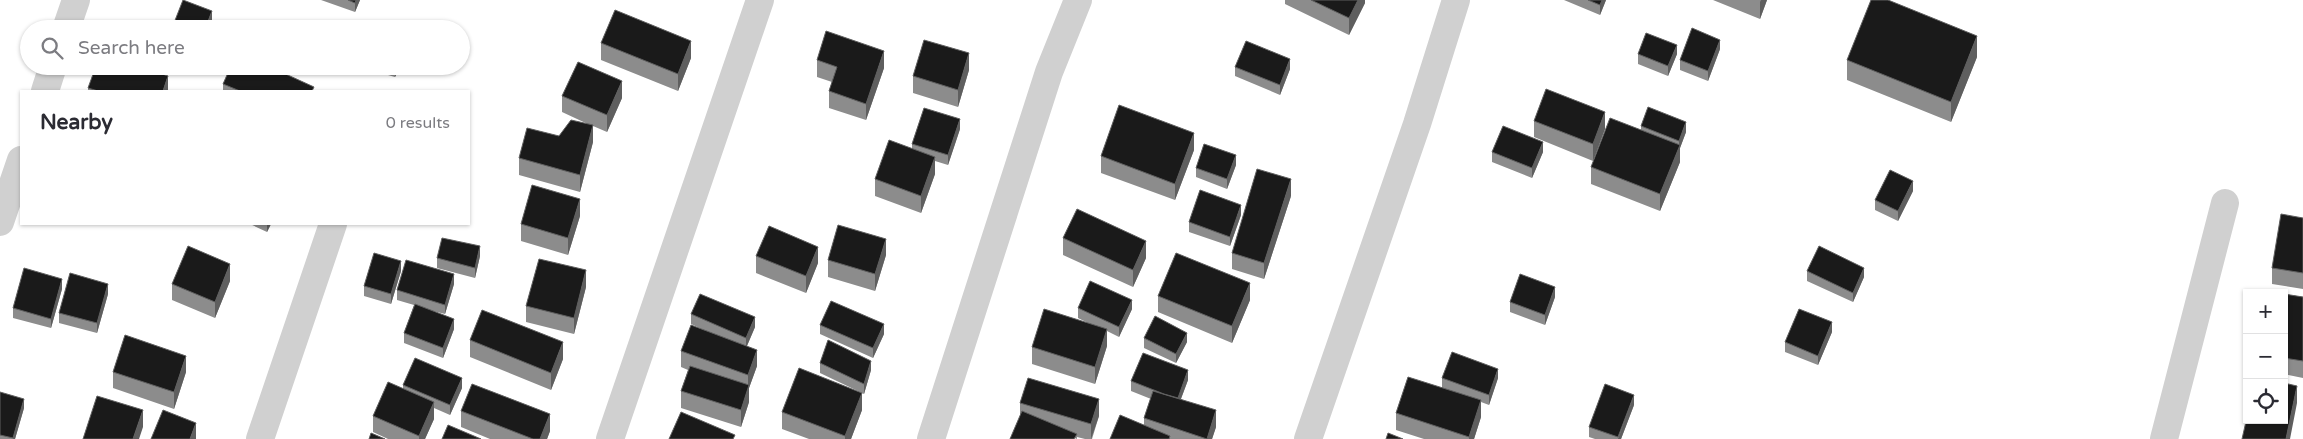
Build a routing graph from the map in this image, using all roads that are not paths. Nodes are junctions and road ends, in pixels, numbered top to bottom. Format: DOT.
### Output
graph roads {
  1 [pos="76,0"];
  2 [pos="760,0"];
  3 [pos="1078,0"];
  4 [pos="1456,0"];
  5 [pos="69,20"];
  6 [pos="51,75"];
  7 [pos="45,90"];
  8 [pos="20,163"];
  9 [pos="2225,203"];
  10 [pos="0,222"];
  11 [pos="334,225"];
  12 [pos="260,439"];
  13 [pos="610,439"];
  14 [pos="931,439"];
  15 [pos="1308,439"];
  16 [pos="2164,439"];
  1 -- 5 [label="street"];
  2 -- 13 [label="street"];
  3 -- 14 [label="street"];
  4 -- 15 [label="street"];
  6 -- 7 [label="street"];
  8 -- 10 [label="street"];
  9 -- 16 [label="street"];
  11 -- 12 [label="street"];
}
